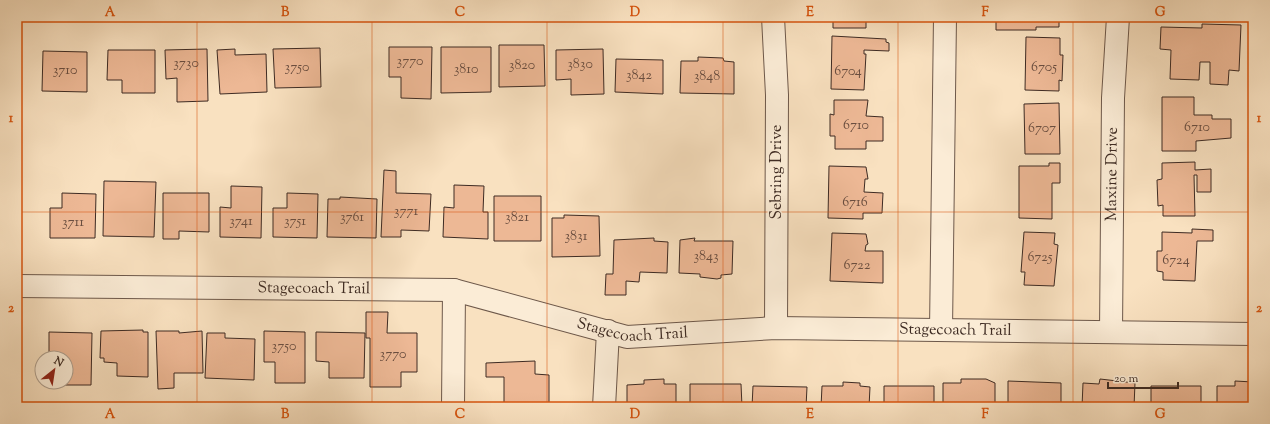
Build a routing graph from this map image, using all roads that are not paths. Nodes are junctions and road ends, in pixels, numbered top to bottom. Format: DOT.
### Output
graph roads {
  1 [pos="773,17"];
  2 [pos="945,17"];
  3 [pos="1118,17"];
  4 [pos="17,286"];
  5 [pos="454,290"];
  6 [pos="776,328"];
  7 [pos="941,330"];
  8 [pos="608,331"];
  9 [pos="1111,332"];
  10 [pos="1253,334"];
  11 [pos="453,407"];
  12 [pos="604,407"];
  1 -- 6 [label="street, Sebring Drive"];
  2 -- 7 [label="street"];
  3 -- 9 [label="street, Maxine Drive"];
  4 -- 5 [label="street, Stagecoach Trail"];
  5 -- 8 [label="street, Stagecoach Trail"];
  5 -- 11 [label="street"];
  6 -- 7 [label="street, Stagecoach Trail"];
  6 -- 8 [label="street, Stagecoach Trail"];
  7 -- 9 [label="street, Stagecoach Trail"];
  8 -- 12 [label="street"];
  9 -- 10 [label="street, Stagecoach Trail"];
}
